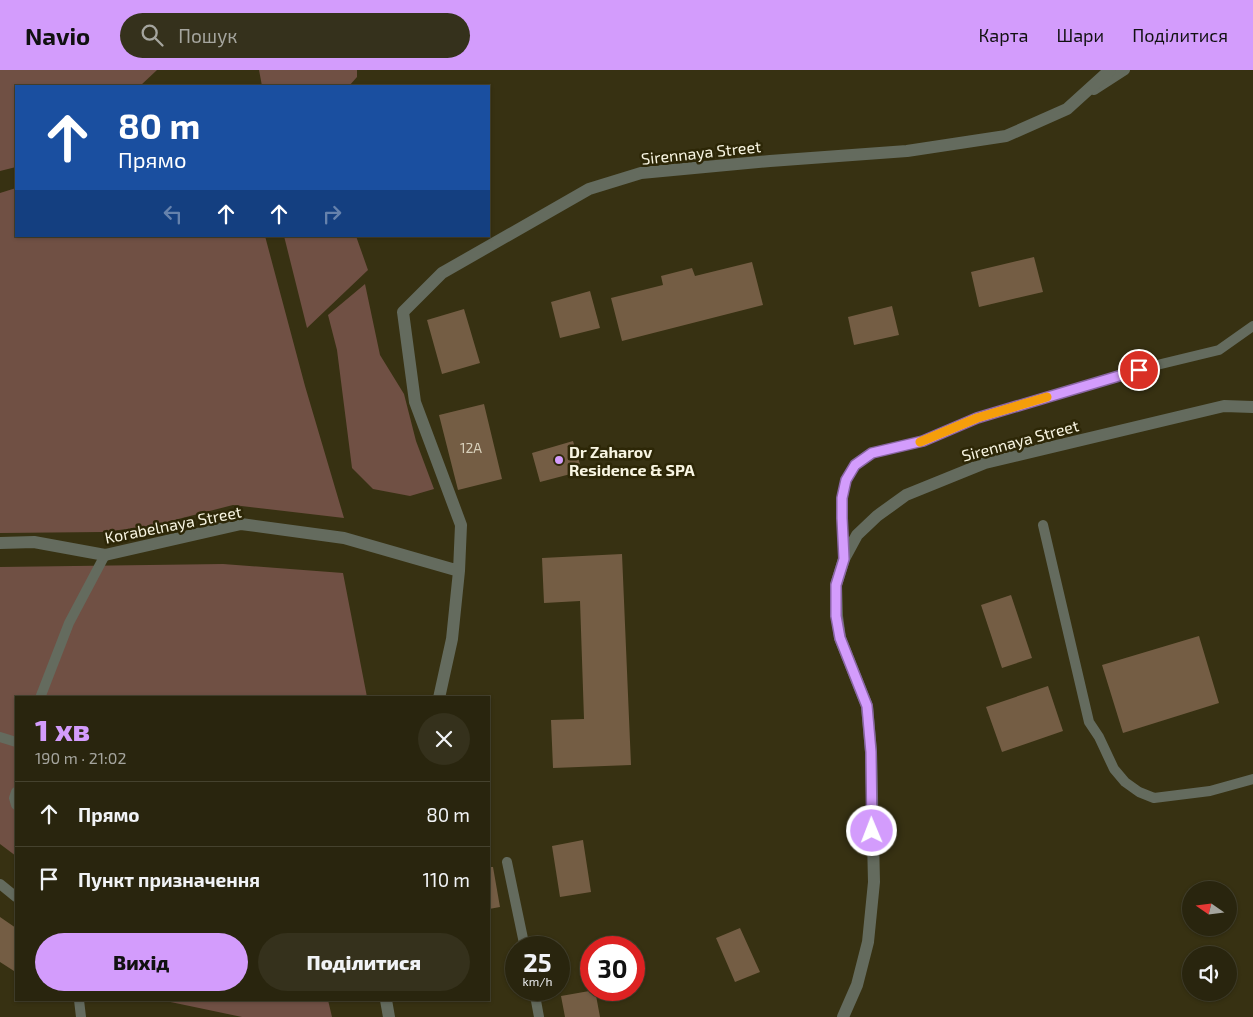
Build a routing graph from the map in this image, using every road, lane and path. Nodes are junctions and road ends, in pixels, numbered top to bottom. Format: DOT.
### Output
graph roads {
  1 [pos="1110,70"];
  2 [pos="1125,70"];
  3 [pos="1067,109"];
  4 [pos="1253,326"];
  5 [pos="1253,407"];
  6 [pos="1043,525"];
  7 [pos="0,543"];
  8 [pos="105,555"];
  9 [pos="844,559"];
  10 [pos="459,571"];
  11 [pos="41,696"];
  12 [pos="439,696"];
  13 [pos="0,736"];
  14 [pos="15,742"];
  15 [pos="1253,779"];
  16 [pos="507,862"];
  17 [pos="0,884"];
  18 [pos="15,896"];
  19 [pos="522,936"];
  20 [pos="80,1001"];
  21 [pos="386,1001"];
  22 [pos="536,1001"];
  23 [pos="81,1017"];
  24 [pos="389,1017"];
  25 [pos="540,1017"];
  26 [pos="843,1017"];
  1 -- 3 [label="street, Sirennaya Street"];
  2 -- 3 [label="lane"];
  3 -- 10 [label="street, Sirennaya Street"];
  4 -- 9 [label="lane"];
  5 -- 9 [label="street, Sirennaya Street"];
  6 -- 15 [label="lane"];
  7 -- 8 [label="street, Korabelnaya Street"];
  8 -- 10 [label="street, Korabelnaya Street"];
  8 -- 11 [label="lane"];
  9 -- 26 [label="street, Sirennaya Street"];
  10 -- 12 [label="street"];
  13 -- 14 [label="lane"];
  16 -- 19 [label="lane"];
  17 -- 18 [label="lane"];
  20 -- 23 [label="lane"];
  21 -- 24 [label="street"];
  22 -- 25 [label="lane"];
}
